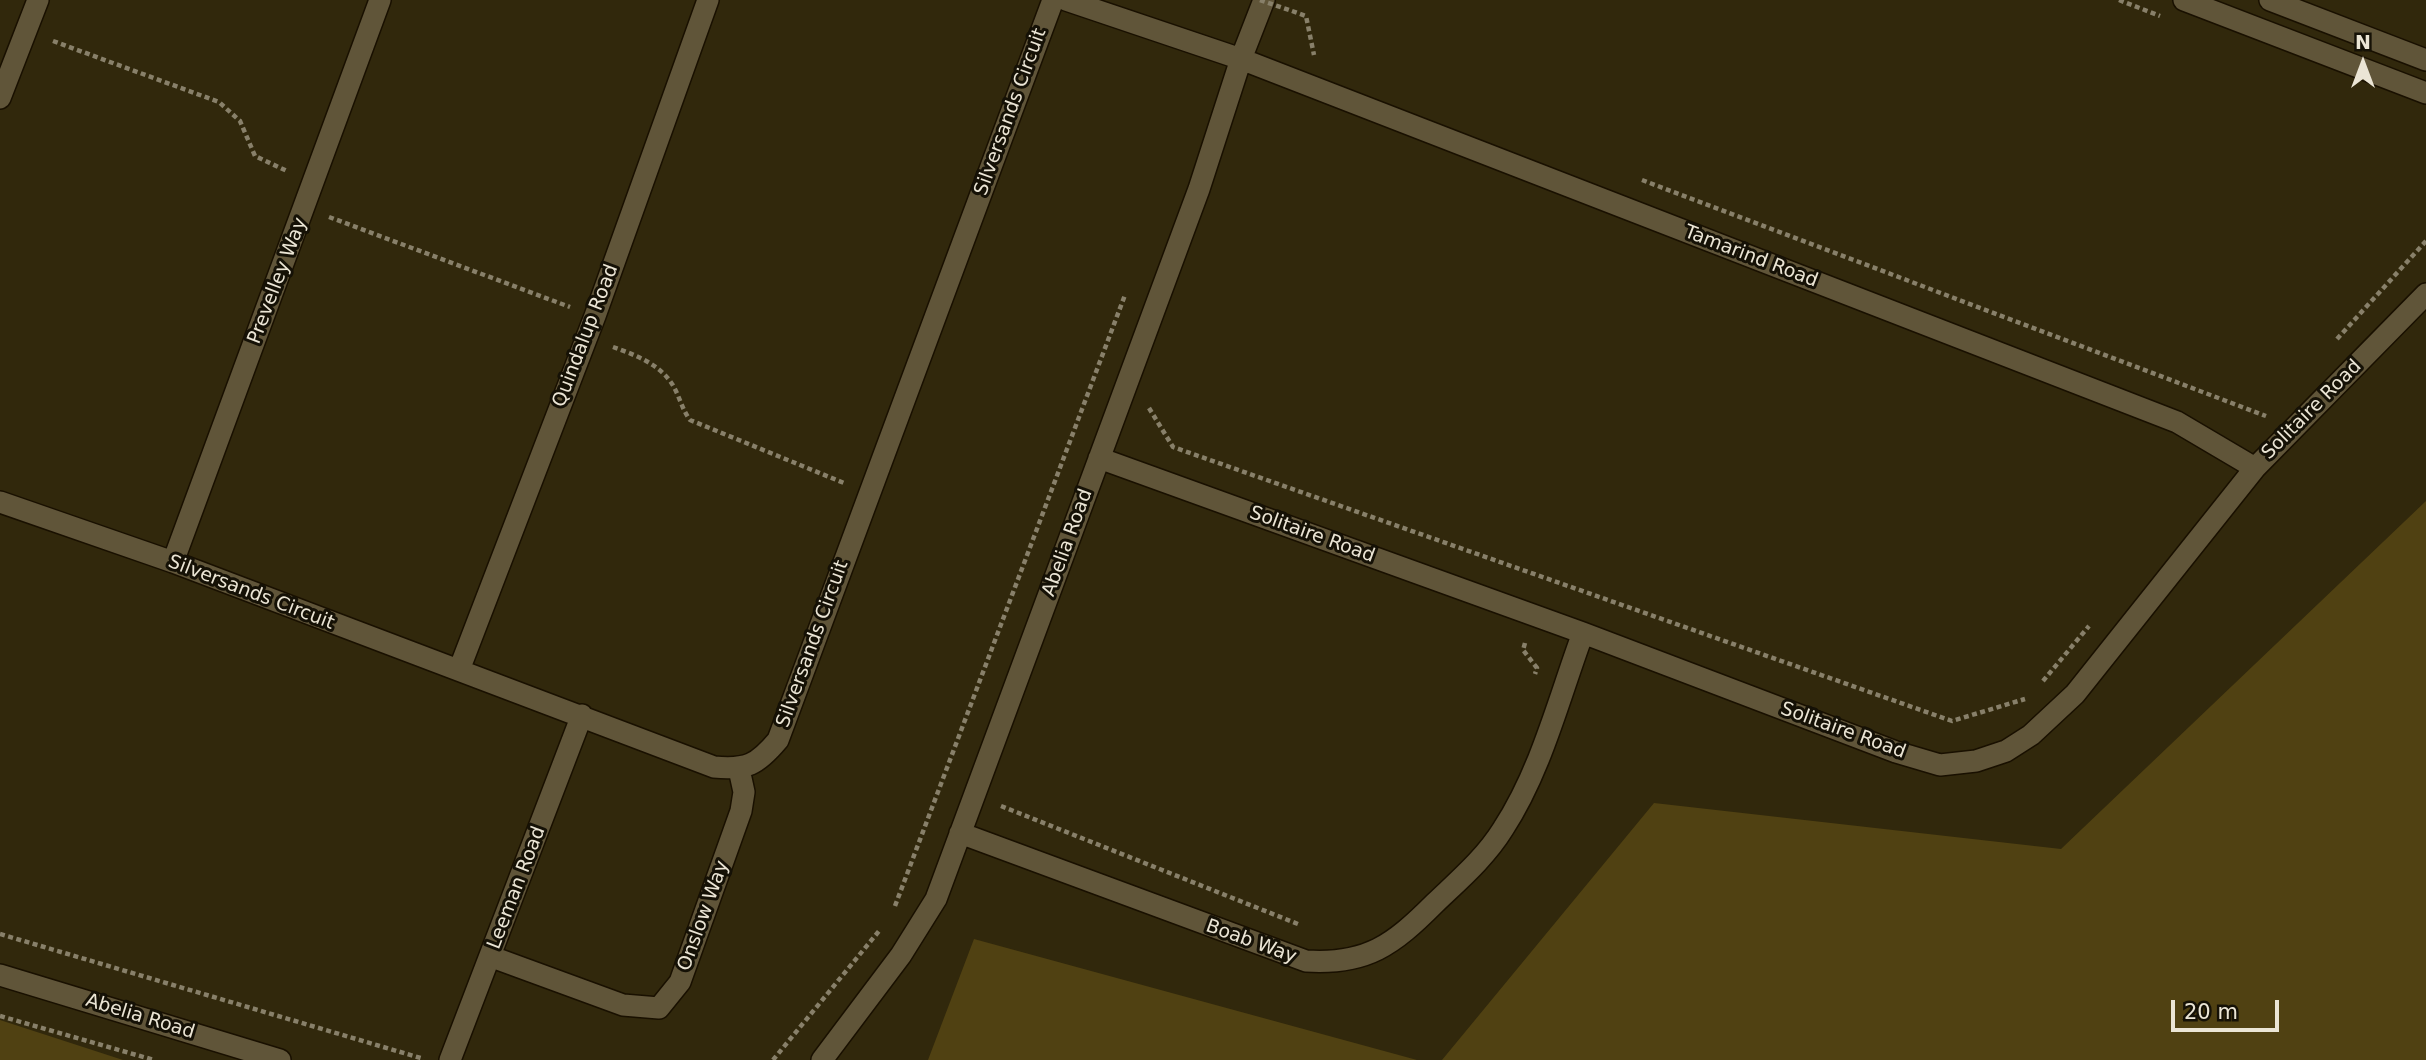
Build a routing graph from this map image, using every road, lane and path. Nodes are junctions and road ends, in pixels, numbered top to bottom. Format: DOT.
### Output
graph roads {
  1 [pos="38,0"];
  2 [pos="380,0"];
  3 [pos="708,0"];
  4 [pos="1053,0"];
  5 [pos="1066,0"];
  6 [pos="1262,0"];
  7 [pos="2184,0"];
  8 [pos="2270,0"];
  9 [pos="26,30"];
  10 [pos="1241,59"];
  11 [pos="2426,60"];
  12 [pos="1327,61"];
  13 [pos="2426,93"];
  14 [pos="0,98"];
  15 [pos="1640,180"];
  16 [pos="315,181"];
  17 [pos="306,208"];
  18 [pos="2426,241"];
  19 [pos="1129,287"];
  20 [pos="2426,295"];
  21 [pos="595,316"];
  22 [pos="586,337"];
  23 [pos="2332,344"];
  24 [pos="1094,378"];
  25 [pos="1124,391"];
  26 [pos="2276,406"];
  27 [pos="2267,416"];
  28 [pos="2232,455"];
  29 [pos="1099,458"];
  30 [pos="2255,468"];
  31 [pos="869,492"];
  32 [pos="0,502"];
  33 [pos="173,562"];
  34 [pos="1542,578"];
  35 [pos="1533,615"];
  36 [pos="2090,623"];
  37 [pos="1583,633"];
  38 [pos="459,670"];
  39 [pos="1532,681"];
  40 [pos="2038,687"];
  41 [pos="2029,698"];
  42 [pos="582,715"];
  43 [pos="739,769"];
  44 [pos="941,782"];
  45 [pos="974,795"];
  46 [pos="960,833"];
  47 [pos="890,917"];
  48 [pos="882,927"];
  49 [pos="1307,928"];
  50 [pos="0,934"];
  51 [pos="492,957"];
  52 [pos="0,975"];
  53 [pos="0,1016"];
  54 [pos="154,1060"];
  55 [pos="280,1060"];
  56 [pos="428,1060"];
  57 [pos="450,1060"];
  58 [pos="773,1060"];
  59 [pos="822,1060"];
  1 -- 9 [label="street"];
  2 -- 16 [label="street, Prevelley Way"];
  3 -- 21 [label="street, Quindalup Road"];
  4 -- 31 [label="street, Silversands Circuit"];
  5 -- 10 [label="street, Tamarind Road"];
  6 -- 10 [label="street, Abelia Road"];
  6 -- 12 [label="path, bridge"];
  7 -- 13 [label="street"];
  8 -- 11 [label="street"];
  9 -- 14 [label="street"];
  9 -- 16 [label="path"];
  10 -- 25 [label="street, Abelia Road"];
  10 -- 28 [label="street, Tamarind Road"];
  15 -- 27 [label="path"];
  16 -- 17 [label="street, Prevelley Way"];
  17 -- 21 [label="path"];
  17 -- 33 [label="street, Prevelley Way"];
  18 -- 23 [label="path"];
  19 -- 24 [label="path"];
  20 -- 30 [label="street, Solitaire Road"];
  21 -- 22 [label="street, Quindalup Road"];
  22 -- 31 [label="path"];
  22 -- 38 [label="street, Quindalup Road"];
  24 -- 25 [label="path"];
  24 -- 44 [label="path"];
  25 -- 29 [label="street, Abelia Road"];
  25 -- 34 [label="path"];
  26 -- 27 [label="path"];
  27 -- 28 [label="path"];
  28 -- 30 [label="street, Tamarind Road"];
  29 -- 35 [label="street, Solitaire Road"];
  29 -- 45 [label="street, Abelia Road"];
  30 -- 37 [label="street, Solitaire Road"];
  31 -- 43 [label="street, Silversands Circuit"];
  32 -- 33 [label="street, Silversands Circuit"];
  33 -- 38 [label="street, Silversands Circuit"];
  34 -- 35 [label="path"];
  34 -- 41 [label="path"];
  35 -- 37 [label="street, Solitaire Road"];
  35 -- 39 [label="path"];
  36 -- 40 [label="path"];
  37 -- 46 [label="street, Boab Way"];
  38 -- 42 [label="street, Silversands Circuit"];
  42 -- 43 [label="street, Silversands Circuit"];
  42 -- 51 [label="street, Leeman Road"];
  43 -- 51 [label="street, Onslow Way"];
  44 -- 45 [label="path"];
  44 -- 47 [label="path"];
  45 -- 46 [label="street, Abelia Road"];
  45 -- 49 [label="path"];
  46 -- 59 [label="street, Abelia Road"];
  48 -- 58 [label="path"];
  50 -- 56 [label="path"];
  51 -- 57 [label="street, Leeman Road"];
  52 -- 55 [label="street, Abelia Road"];
  53 -- 54 [label="path"];
}
